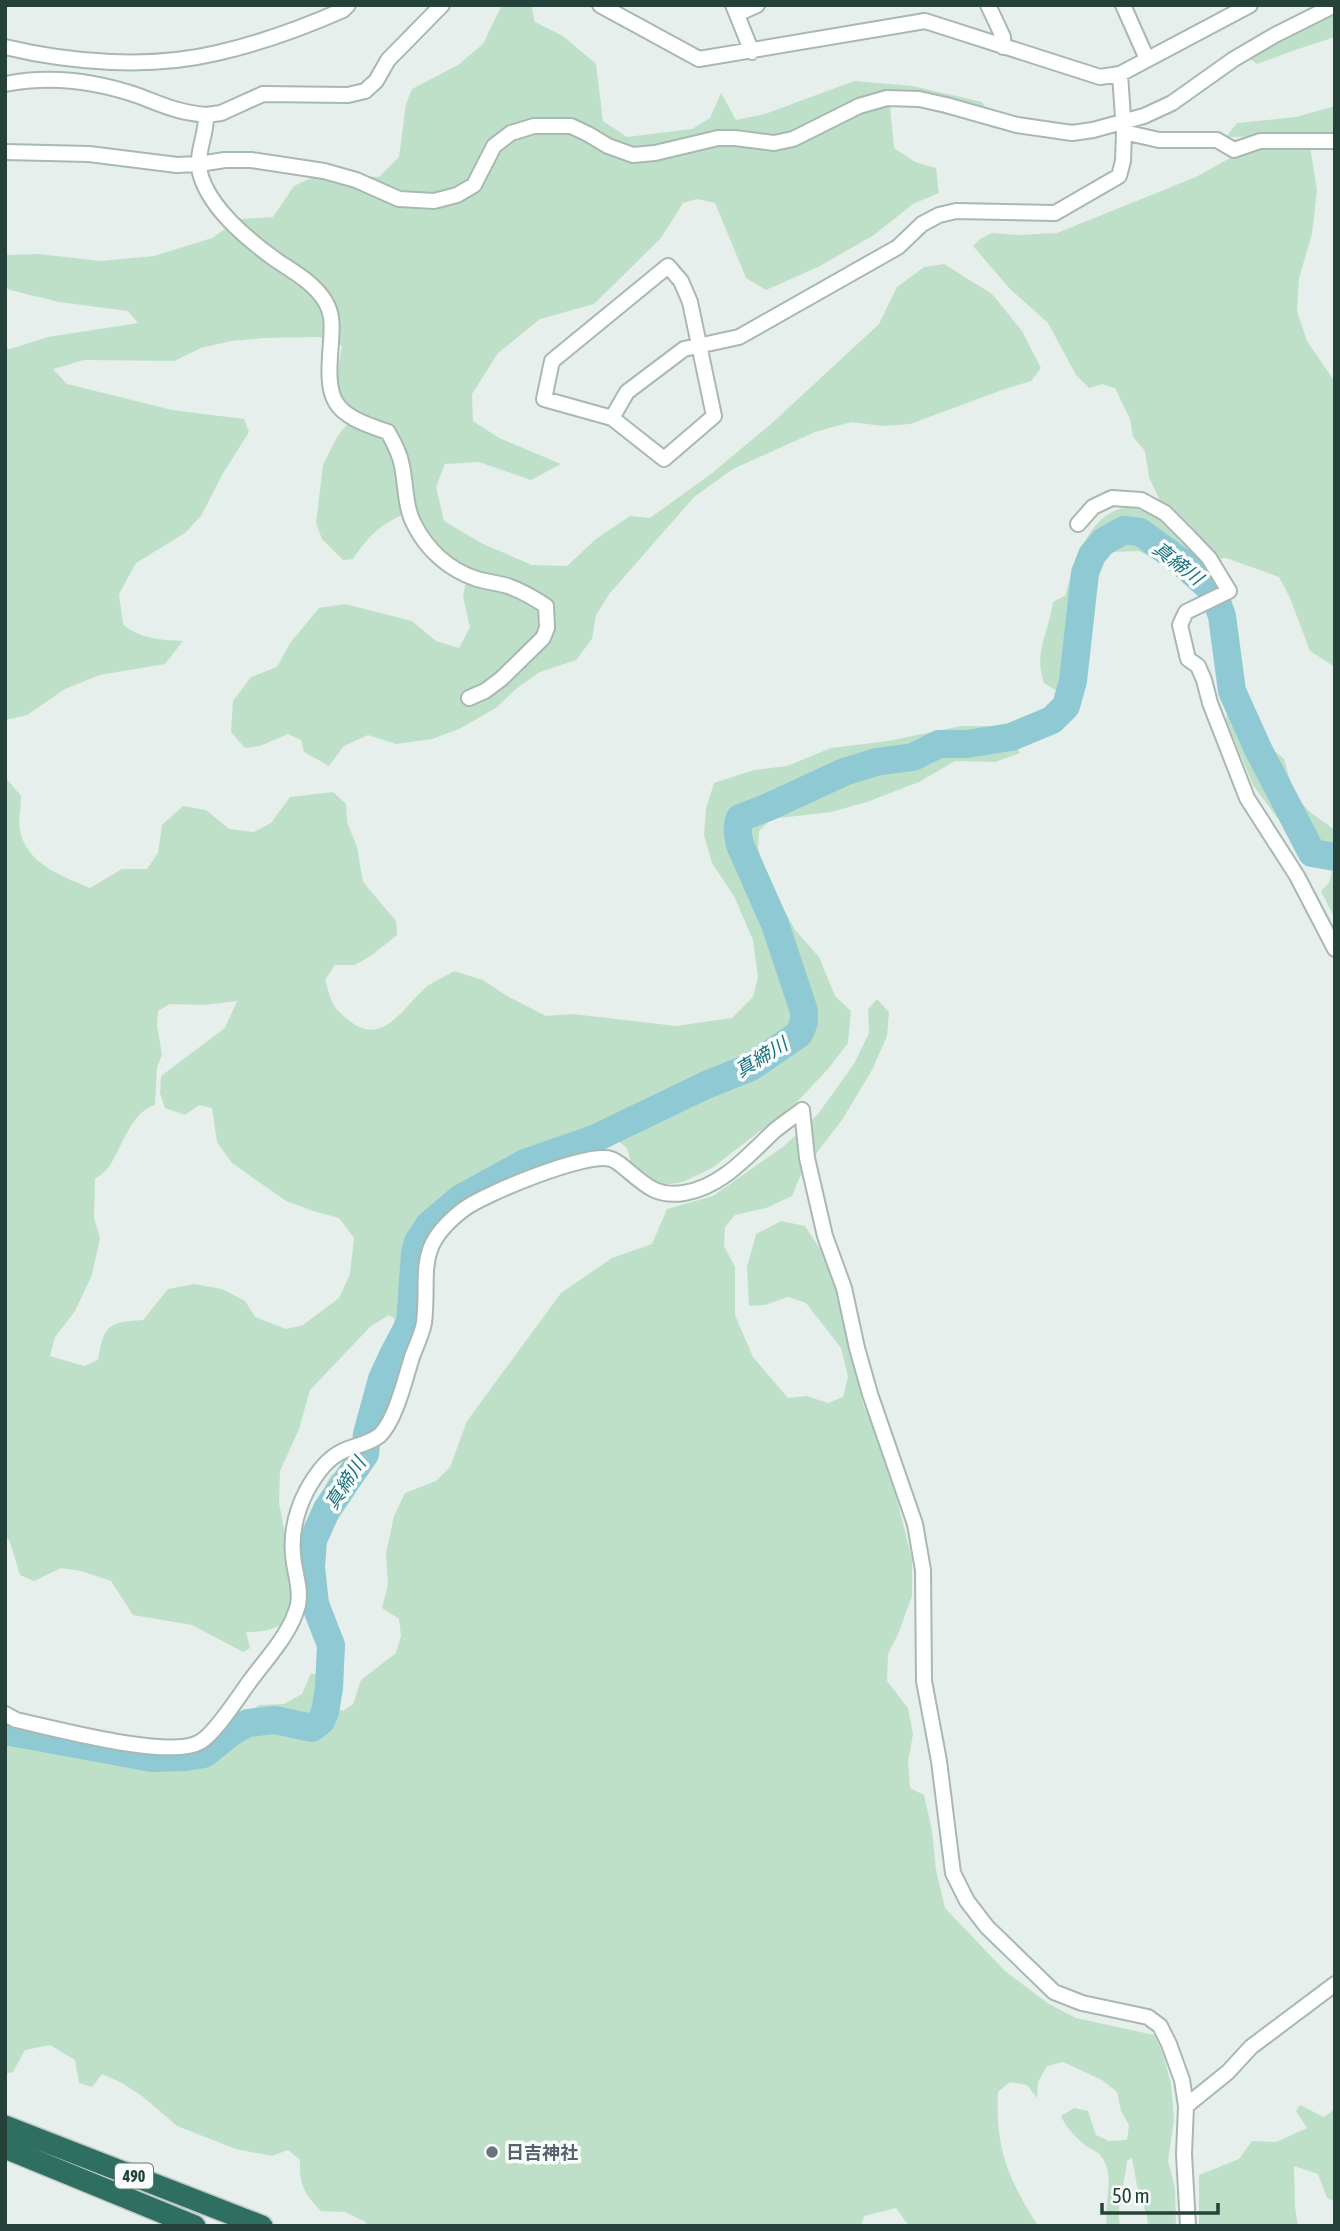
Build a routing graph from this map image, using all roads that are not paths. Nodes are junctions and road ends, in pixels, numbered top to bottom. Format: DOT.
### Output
graph roads {
  1 [pos="442,5"];
  2 [pos="600,5"];
  3 [pos="757,5"];
  4 [pos="988,5"];
  5 [pos="1123,5"];
  6 [pos="1250,5"];
  7 [pos="1335,5"];
  8 [pos="344,7"];
  9 [pos="735,10"];
  10 [pos="5,47"];
  11 [pos="1003,47"];
  12 [pos="751,52"];
  13 [pos="1147,59"];
  14 [pos="1120,74"];
  15 [pos="5,84"];
  16 [pos="206,115"];
  17 [pos="1123,127"];
  18 [pos="1335,141"];
  19 [pos="5,152"];
  20 [pos="199,164"];
  21 [pos="698,346"];
  22 [pos="612,418"];
  23 [pos="1078,524"];
  24 [pos="469,698"];
  25 [pos="1335,949"];
  26 [pos="5,1714"];
  27 [pos="1335,1984"];
  28 [pos="1186,2106"];
  29 [pos="5,2126"];
  30 [pos="5,2148"];
  31 [pos="194,2226"];
  32 [pos="262,2226"];
  33 [pos="1188,2226"];
  1 -- 16 [label="street"];
  2 -- 12 [label="street"];
  3 -- 9 [label="street"];
  4 -- 11 [label="street"];
  5 -- 13 [label="street"];
  6 -- 13 [label="street"];
  7 -- 17 [label="street"];
  8 -- 10 [label="street"];
  9 -- 12 [label="street"];
  11 -- 12 [label="street"];
  11 -- 14 [label="street"];
  13 -- 14 [label="street"];
  14 -- 17 [label="street"];
  15 -- 16 [label="street"];
  16 -- 20 [label="street"];
  17 -- 18 [label="street"];
  17 -- 20 [label="street"];
  17 -- 21 [label="street"];
  19 -- 20 [label="street"];
  20 -- 24 [label="street"];
  21 -- 22 [label="street"];
  21 -- 22 [label="street"];
  21 -- 22 [label="street"];
  23 -- 25 [label="street"];
  26 -- 28 [label="street"];
  27 -- 28 [label="street"];
  28 -- 33 [label="street"];
  29 -- 32 [label="highway, 490"];
  30 -- 31 [label="highway, 490"];
}
